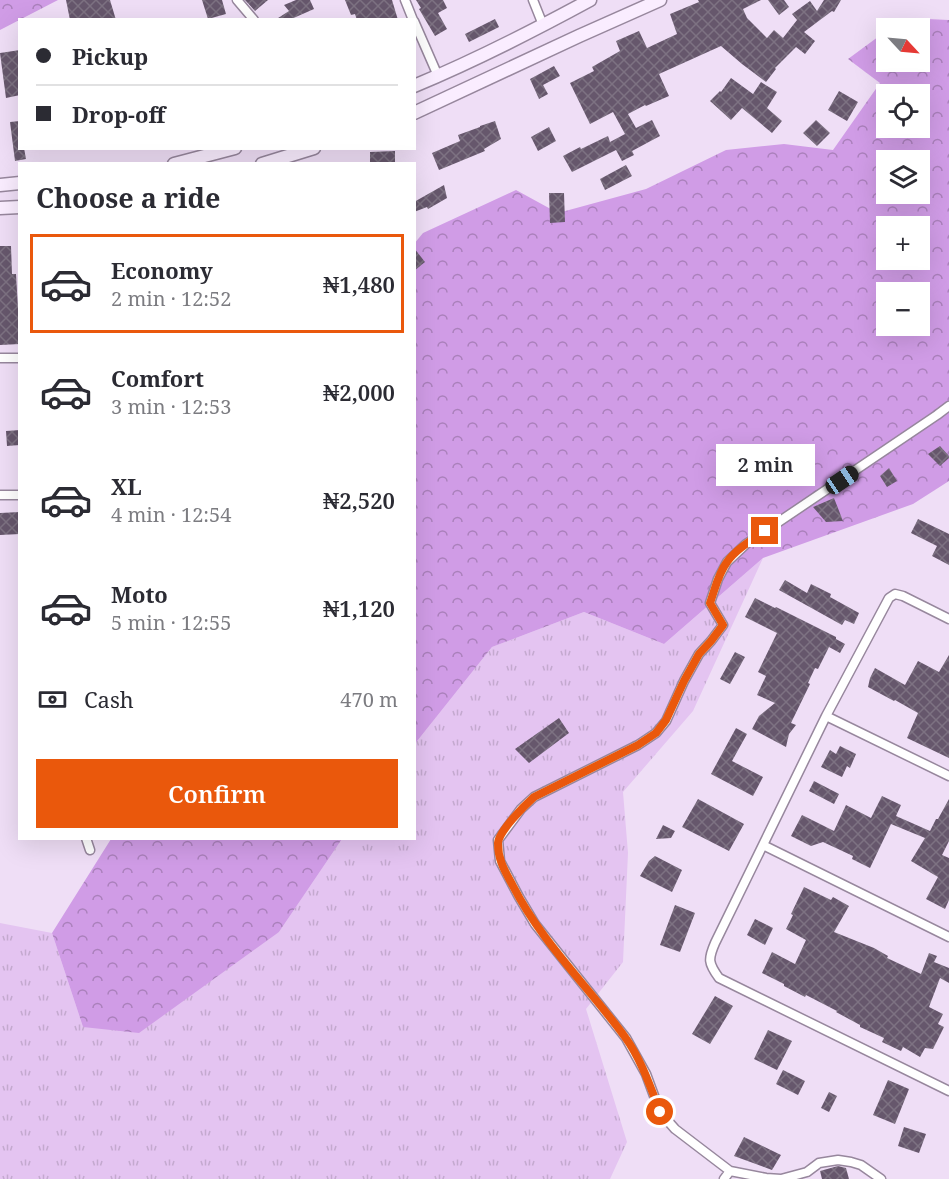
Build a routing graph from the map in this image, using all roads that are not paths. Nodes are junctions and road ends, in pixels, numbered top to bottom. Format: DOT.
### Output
graph roads {
  1 [pos="237,0"];
  2 [pos="405,0"];
  3 [pos="533,0"];
  4 [pos="590,0"];
  5 [pos="660,0"];
  6 [pos="252,18"];
  7 [pos="413,18"];
  8 [pos="416,25"];
  9 [pos="543,25"];
  10 [pos="438,76"];
  11 [pos="416,85"];
  12 [pos="416,113"];
  13 [pos="228,150"];
  14 [pos="308,150"];
  15 [pos="182,162"];
  16 [pos="268,162"];
  17 [pos="18,183"];
  18 [pos="0,185"];
  19 [pos="18,207"];
  20 [pos="0,208"];
  21 [pos="0,358"];
  22 [pos="18,358"];
  23 [pos="949,406"];
  24 [pos="0,495"];
  25 [pos="18,495"];
  26 [pos="949,619"];
  27 [pos="826,716"];
  28 [pos="949,776"];
  29 [pos="87,840"];
  30 [pos="763,845"];
  31 [pos="90,850"];
  32 [pos="949,937"];
  33 [pos="949,1091"];
  34 [pos="730,1171"];
  35 [pos="809,1176"];
  36 [pos="724,1179"];
  37 [pos="881,1179"];
  1 -- 6 [label="street"];
  2 -- 7 [label="street"];
  3 -- 9 [label="street"];
  4 -- 9 [label="street"];
  5 -- 12 [label="street"];
  8 -- 10 [label="street"];
  9 -- 10 [label="street"];
  10 -- 11 [label="street"];
  13 -- 15 [label="street"];
  14 -- 16 [label="street"];
  17 -- 18 [label="street"];
  19 -- 20 [label="street"];
  21 -- 22 [label="street"];
  23 -- 34 [label="street"];
  24 -- 25 [label="street"];
  26 -- 27 [label="street"];
  27 -- 28 [label="street"];
  27 -- 30 [label="street"];
  29 -- 31 [label="street"];
  30 -- 32 [label="street"];
  30 -- 33 [label="street"];
  34 -- 35 [label="street"];
  34 -- 36 [label="street"];
  35 -- 37 [label="street"];
}
